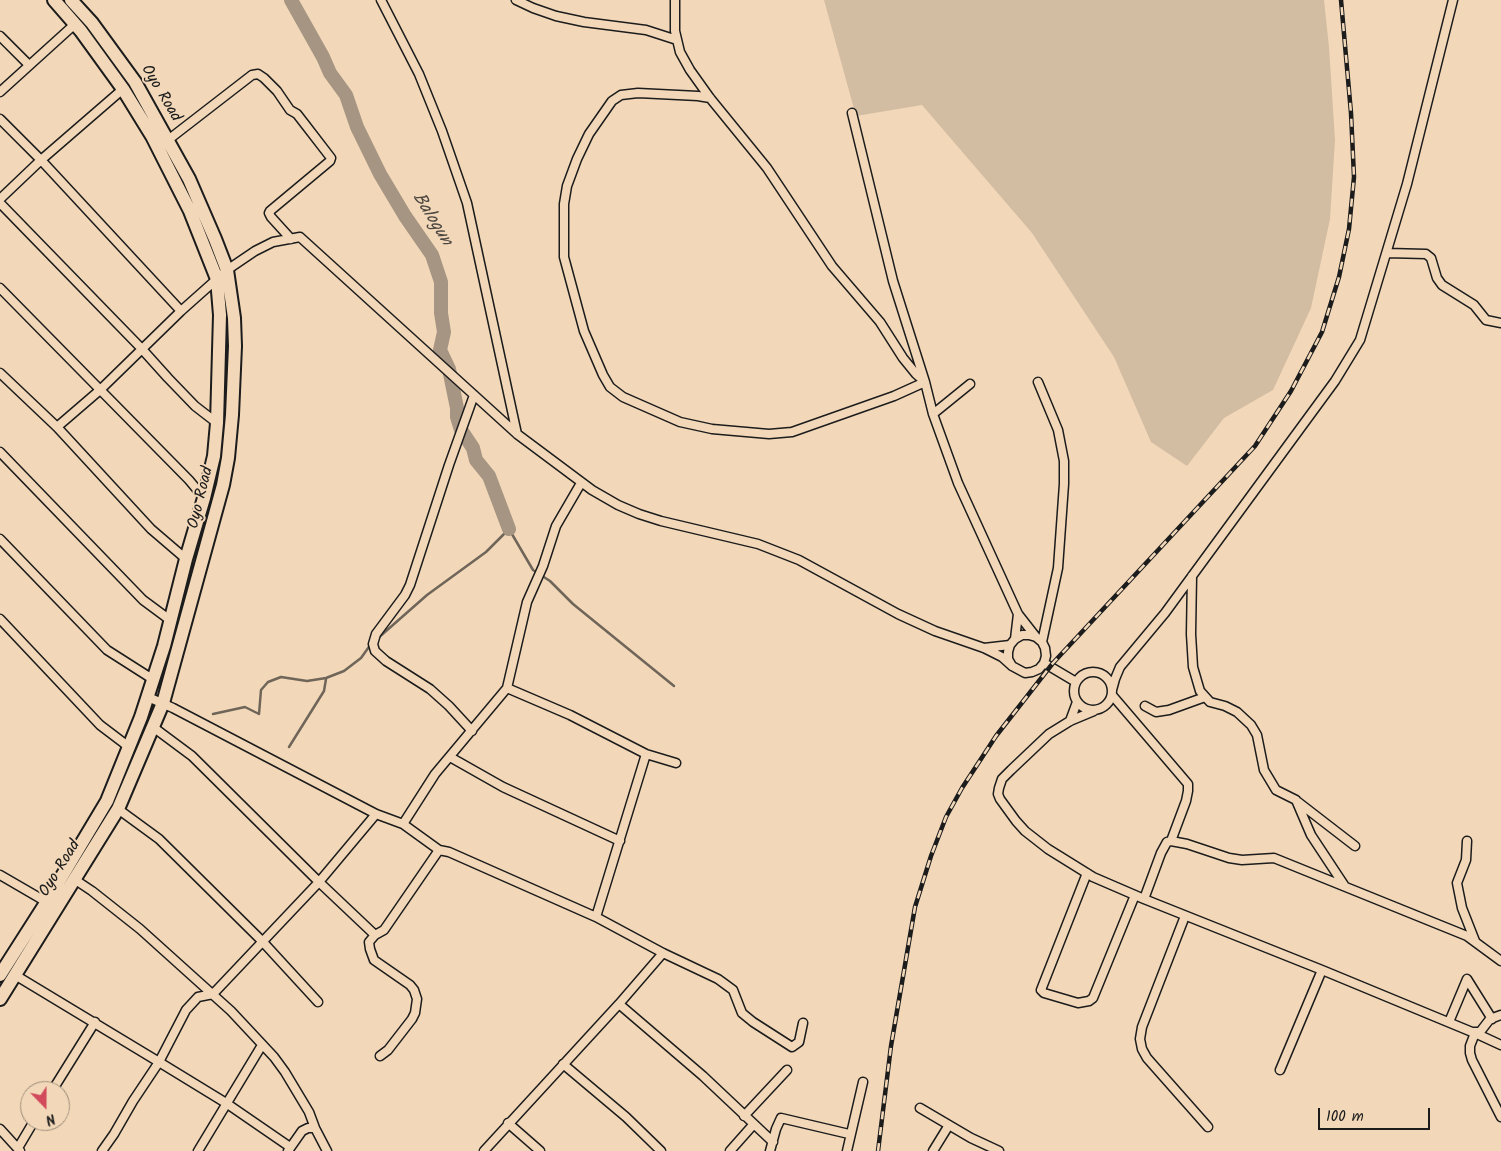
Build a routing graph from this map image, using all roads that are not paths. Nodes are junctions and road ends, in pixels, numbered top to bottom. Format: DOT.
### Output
graph roads {
  1 [pos="54,0"];
  2 [pos="71,0"];
  3 [pos="381,0"];
  4 [pos="516,0"];
  5 [pos="675,0"];
  6 [pos="1453,0"];
  7 [pos="75,24"];
  8 [pos="0,36"];
  9 [pos="677,40"];
  10 [pos="29,65"];
  11 [pos="123,89"];
  12 [pos="0,92"];
  13 [pos="710,98"];
  14 [pos="852,113"];
  15 [pos="0,119"];
  16 [pos="168,140"];
  17 [pos="42,160"];
  18 [pos="0,199"];
  19 [pos="0,203"];
  20 [pos="292,239"];
  21 [pos="1387,252"];
  22 [pos="227,270"];
  23 [pos="216,279"];
  24 [pos="0,288"];
  25 [pos="181,310"];
  26 [pos="1501,323"];
  27 [pos="141,348"];
  28 [pos="0,372"];
  29 [pos="925,382"];
  30 [pos="1038,382"];
  31 [pos="970,384"];
  32 [pos="100,390"];
  33 [pos="474,396"];
  34 [pos="933,414"];
  35 [pos="217,423"];
  36 [pos="57,428"];
  37 [pos="517,434"];
  38 [pos="0,452"];
  39 [pos="581,483"];
  40 [pos="204,498"];
  41 [pos="0,539"];
  42 [pos="186,559"];
  43 [pos="1192,576"];
  44 [pos="1018,614"];
  45 [pos="0,619"];
  46 [pos="170,620"];
  47 [pos="1039,639"];
  48 [pos="1012,642"];
  49 [pos="984,648"];
  50 [pos="1044,663"];
  51 [pos="1012,666"];
  52 [pos="1120,667"];
  53 [pos="1102,674"];
  54 [pos="154,680"];
  55 [pos="1076,682"];
  56 [pos="507,688"];
  57 [pos="1112,693"];
  58 [pos="148,697"];
  59 [pos="1205,697"];
  60 [pos="1077,702"];
  61 [pos="163,703"];
  62 [pos="1145,706"];
  63 [pos="1094,710"];
  64 [pos="1070,721"];
  65 [pos="153,727"];
  66 [pos="472,731"];
  67 [pos="128,747"];
  68 [pos="646,754"];
  69 [pos="450,757"];
  70 [pos="676,763"];
  71 [pos="1296,800"];
  72 [pos="118,809"];
  73 [pos="376,814"];
  74 [pos="403,824"];
  75 [pos="620,841"];
  76 [pos="1171,841"];
  77 [pos="1467,841"];
  78 [pos="1355,846"];
  79 [pos="438,850"];
  80 [pos="1087,873"];
  81 [pos="0,875"];
  82 [pos="74,879"];
  83 [pos="319,882"];
  84 [pos="1344,885"];
  85 [pos="1135,895"];
  86 [pos="1144,899"];
  87 [pos="51,905"];
  88 [pos="1185,916"];
  89 [pos="596,917"];
  90 [pos="375,935"];
  91 [pos="262,941"];
  92 [pos="1475,941"];
  93 [pos="663,953"];
  94 [pos="1501,961"];
  95 [pos="1322,970"];
  96 [pos="0,975"];
  97 [pos="15,975"];
  98 [pos="213,994"];
  99 [pos="0,999"];
  100 [pos="318,1002"];
  101 [pos="619,1004"];
  102 [pos="1501,1015"];
  103 [pos="1492,1019"];
  104 [pos="95,1022"];
  105 [pos="803,1022"];
  106 [pos="1449,1022"];
  107 [pos="1475,1033"];
  108 [pos="1501,1044"];
  109 [pos="262,1045"];
  110 [pos="380,1056"];
  111 [pos="159,1062"];
  112 [pos="563,1064"];
  113 [pos="788,1070"];
  114 [pos="1280,1070"];
  115 [pos="58,1081"];
  116 [pos="863,1082"];
  117 [pos="226,1103"];
  118 [pos="920,1108"];
  119 [pos="744,1116"];
  120 [pos="1501,1117"];
  121 [pos="508,1123"];
  122 [pos="753,1124"];
  123 [pos="949,1125"];
  124 [pos="1208,1127"];
  125 [pos="315,1128"];
  126 [pos="0,1129"];
  127 [pos="29,1131"];
  128 [pos="849,1134"];
  129 [pos="772,1142"];
  130 [pos="289,1149"];
  131 [pos="19,1150"];
  132 [pos="102,1151"];
  133 [pos="198,1151"];
  134 [pos="327,1151"];
  135 [pos="484,1151"];
  136 [pos="540,1151"];
  137 [pos="661,1151"];
  138 [pos="730,1151"];
  139 [pos="770,1151"];
  140 [pos="847,1151"];
  141 [pos="933,1151"];
  142 [pos="998,1151"];
  1 -- 7 [label="main road, Oyo Road"];
  2 -- 16 [label="main road, Oyo Road"];
  3 -- 37 [label="street"];
  4 -- 9 [label="street"];
  5 -- 9 [label="street"];
  6 -- 21 [label="street"];
  7 -- 10 [label="street"];
  7 -- 11 [label="main road, Oyo Road"];
  8 -- 10 [label="street"];
  9 -- 13 [label="street"];
  10 -- 12 [label="street"];
  11 -- 17 [label="street"];
  11 -- 23 [label="main road, Oyo Road"];
  13 -- 29 [label="street"];
  13 -- 29 [label="street"];
  14 -- 29 [label="street"];
  15 -- 17 [label="street"];
  16 -- 20 [label="street"];
  16 -- 22 [label="main road, Oyo Road"];
  17 -- 18 [label="street"];
  17 -- 25 [label="street"];
  19 -- 27 [label="street"];
  20 -- 22 [label="street"];
  20 -- 33 [label="street"];
  21 -- 26 [label="street"];
  21 -- 43 [label="street"];
  22 -- 23 [label="street"];
  22 -- 61 [label="main road, Oyo Road"];
  23 -- 25 [label="street"];
  23 -- 35 [label="main road, Oyo Road"];
  24 -- 32 [label="street"];
  25 -- 27 [label="street"];
  27 -- 32 [label="street"];
  27 -- 35 [label="street"];
  28 -- 36 [label="street"];
  29 -- 34 [label="street"];
  30 -- 47 [label="street"];
  31 -- 34 [label="street"];
  32 -- 36 [label="street"];
  32 -- 40 [label="street"];
  33 -- 37 [label="street"];
  33 -- 66 [label="street"];
  34 -- 44 [label="street"];
  35 -- 40 [label="main road, Oyo Road"];
  36 -- 42 [label="street"];
  37 -- 39 [label="street"];
  38 -- 46 [label="street"];
  39 -- 49 [label="street"];
  39 -- 56 [label="street"];
  40 -- 42 [label="main road, Oyo Road"];
  41 -- 54 [label="street"];
  42 -- 46 [label="main road, Oyo Road"];
  43 -- 52 [label="street"];
  43 -- 59 [label="street"];
  44 -- 47 [label="street"];
  44 -- 48 [label="street"];
  45 -- 67 [label="street"];
  46 -- 54 [label="main road, Oyo Road"];
  47 -- 48 [label="street"];
  47 -- 50 [label="street"];
  48 -- 49 [label="street"];
  48 -- 51 [label="street"];
  49 -- 51 [label="street"];
  50 -- 51 [label="street"];
  50 -- 55 [label="street"];
  52 -- 53 [label="street"];
  52 -- 57 [label="street"];
  53 -- 55 [label="street"];
  53 -- 57 [label="street"];
  54 -- 58 [label="main road, Oyo Road"];
  55 -- 60 [label="street"];
  56 -- 66 [label="street"];
  56 -- 68 [label="street"];
  57 -- 63 [label="street"];
  57 -- 76 [label="street"];
  58 -- 61 [label="street"];
  58 -- 67 [label="main road, Oyo Road"];
  59 -- 62 [label="street"];
  59 -- 71 [label="street"];
  60 -- 63 [label="street"];
  60 -- 64 [label="street"];
  61 -- 65 [label="main road, Oyo Road"];
  61 -- 73 [label="street"];
  63 -- 64 [label="street"];
  64 -- 80 [label="street"];
  65 -- 72 [label="main road, Oyo Road"];
  65 -- 83 [label="street"];
  66 -- 69 [label="street"];
  67 -- 87 [label="main road, Oyo Road"];
  68 -- 70 [label="street"];
  68 -- 75 [label="street"];
  69 -- 74 [label="street"];
  69 -- 75 [label="street"];
  71 -- 78 [label="street"];
  71 -- 84 [label="street"];
  72 -- 82 [label="main road, Oyo Road"];
  72 -- 91 [label="street"];
  73 -- 74 [label="street"];
  73 -- 83 [label="street"];
  74 -- 79 [label="street"];
  75 -- 89 [label="street"];
  76 -- 84 [label="street"];
  76 -- 86 [label="street"];
  77 -- 92 [label="street"];
  79 -- 89 [label="street"];
  79 -- 90 [label="street"];
  80 -- 85 [label="street"];
  80 -- 85 [label="street"];
  81 -- 87 [label="street"];
  82 -- 87 [label="main road, Oyo Road"];
  82 -- 98 [label="street"];
  83 -- 90 [label="street"];
  83 -- 91 [label="street"];
  84 -- 92 [label="street"];
  85 -- 86 [label="street"];
  86 -- 88 [label="street"];
  87 -- 96 [label="main road, Oyo Road"];
  87 -- 97 [label="main road, Oyo Road"];
  88 -- 95 [label="street"];
  88 -- 124 [label="street"];
  89 -- 93 [label="street"];
  90 -- 110 [label="street"];
  91 -- 98 [label="street"];
  91 -- 100 [label="street"];
  92 -- 94 [label="street"];
  93 -- 101 [label="street"];
  93 -- 105 [label="street"];
  95 -- 106 [label="street"];
  95 -- 114 [label="street"];
  97 -- 99 [label="main road, Oyo Road"];
  97 -- 104 [label="street"];
  98 -- 109 [label="street"];
  98 -- 111 [label="street"];
  101 -- 112 [label="street"];
  101 -- 119 [label="street"];
  102 -- 103 [label="street"];
  103 -- 106 [label="street"];
  103 -- 107 [label="street"];
  104 -- 111 [label="street"];
  104 -- 115 [label="street"];
  106 -- 107 [label="street"];
  107 -- 108 [label="street"];
  107 -- 120 [label="street"];
  109 -- 117 [label="street"];
  109 -- 125 [label="street"];
  111 -- 117 [label="street"];
  111 -- 132 [label="street"];
  112 -- 121 [label="street"];
  112 -- 137 [label="street"];
  113 -- 119 [label="street"];
  116 -- 128 [label="street"];
  117 -- 130 [label="street"];
  117 -- 133 [label="street"];
  118 -- 123 [label="street"];
  119 -- 122 [label="street"];
  121 -- 135 [label="street"];
  121 -- 136 [label="street"];
  122 -- 129 [label="street"];
  122 -- 138 [label="street"];
  123 -- 141 [label="street"];
  123 -- 142 [label="street"];
  125 -- 130 [label="street"];
  125 -- 134 [label="street"];
  126 -- 131 [label="street"];
  127 -- 131 [label="street"];
  128 -- 129 [label="street"];
  128 -- 140 [label="street"];
  129 -- 139 [label="street"];
}
